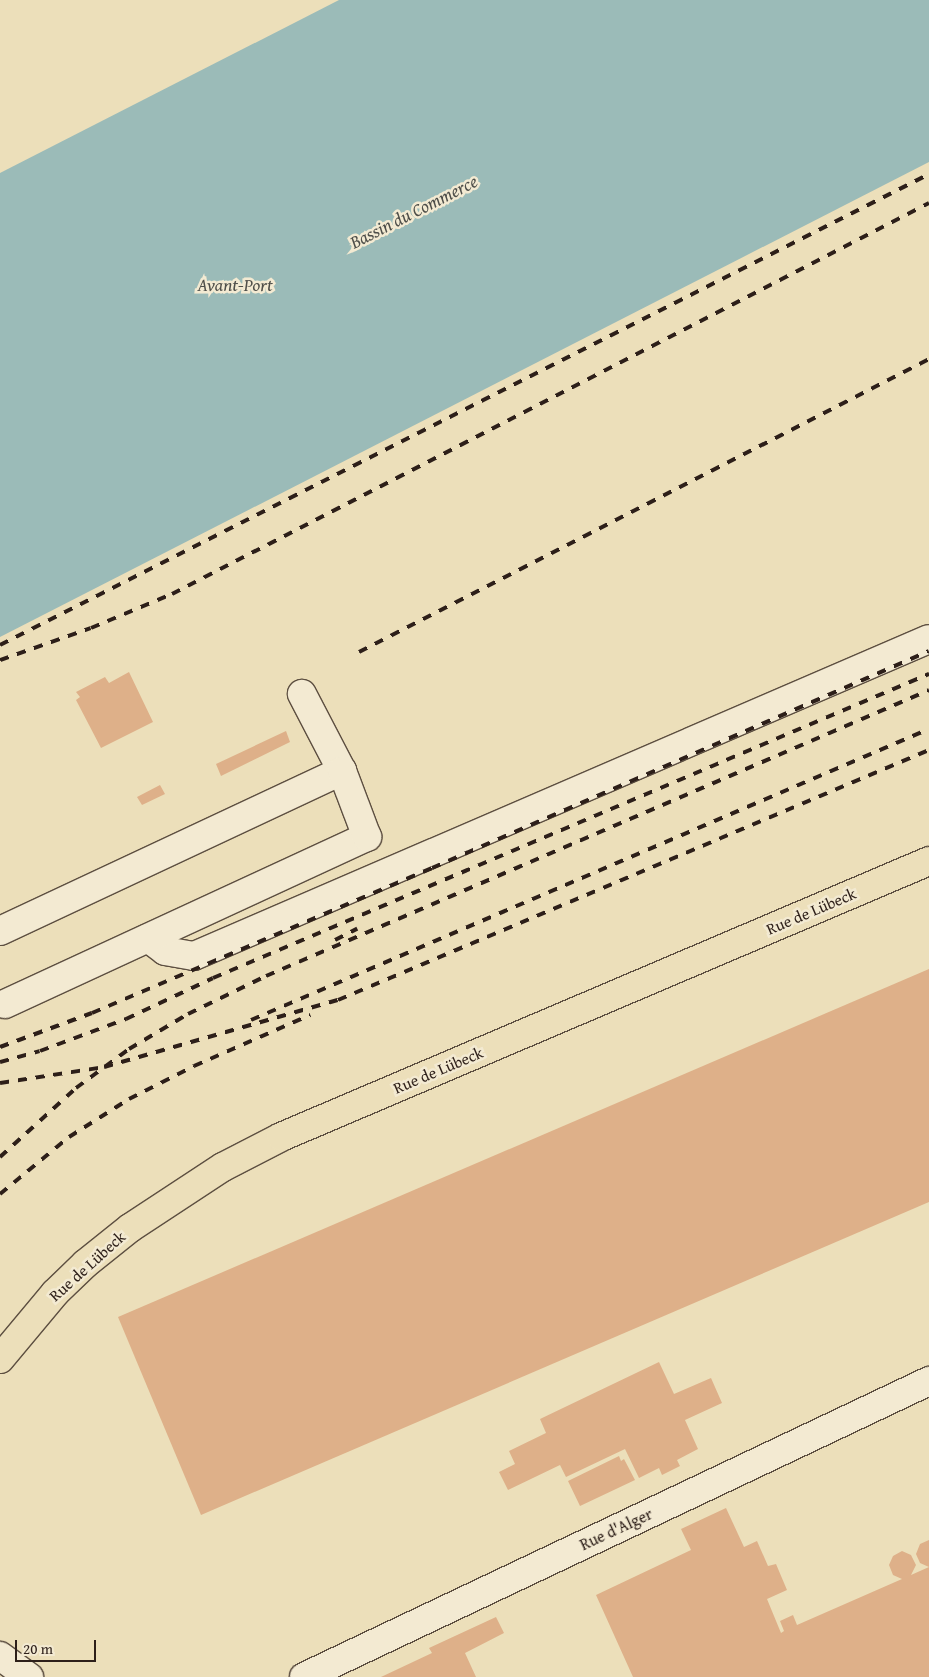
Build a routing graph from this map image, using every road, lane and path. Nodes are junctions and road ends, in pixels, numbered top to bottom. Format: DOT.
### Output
graph roads {
  1 [pos="929,639"];
  2 [pos="302,694"];
  3 [pos="342,771"];
  4 [pos="929,861"];
  5 [pos="0,931"];
  6 [pos="148,938"];
  7 [pos="5,1004"];
  8 [pos="0,1359"];
  9 [pos="929,1381"];
  10 [pos="0,1656"];
  11 [pos="29,1677"];
  12 [pos="304,1677"];
  1 -- 6 [label="street"];
  2 -- 3 [label="street"];
  3 -- 5 [label="street"];
  3 -- 6 [label="street"];
  4 -- 8 [label="main road, Rue de Lübeck"];
  6 -- 7 [label="street"];
  9 -- 12 [label="street, Rue d'Alger"];
  10 -- 11 [label="street"];
}
